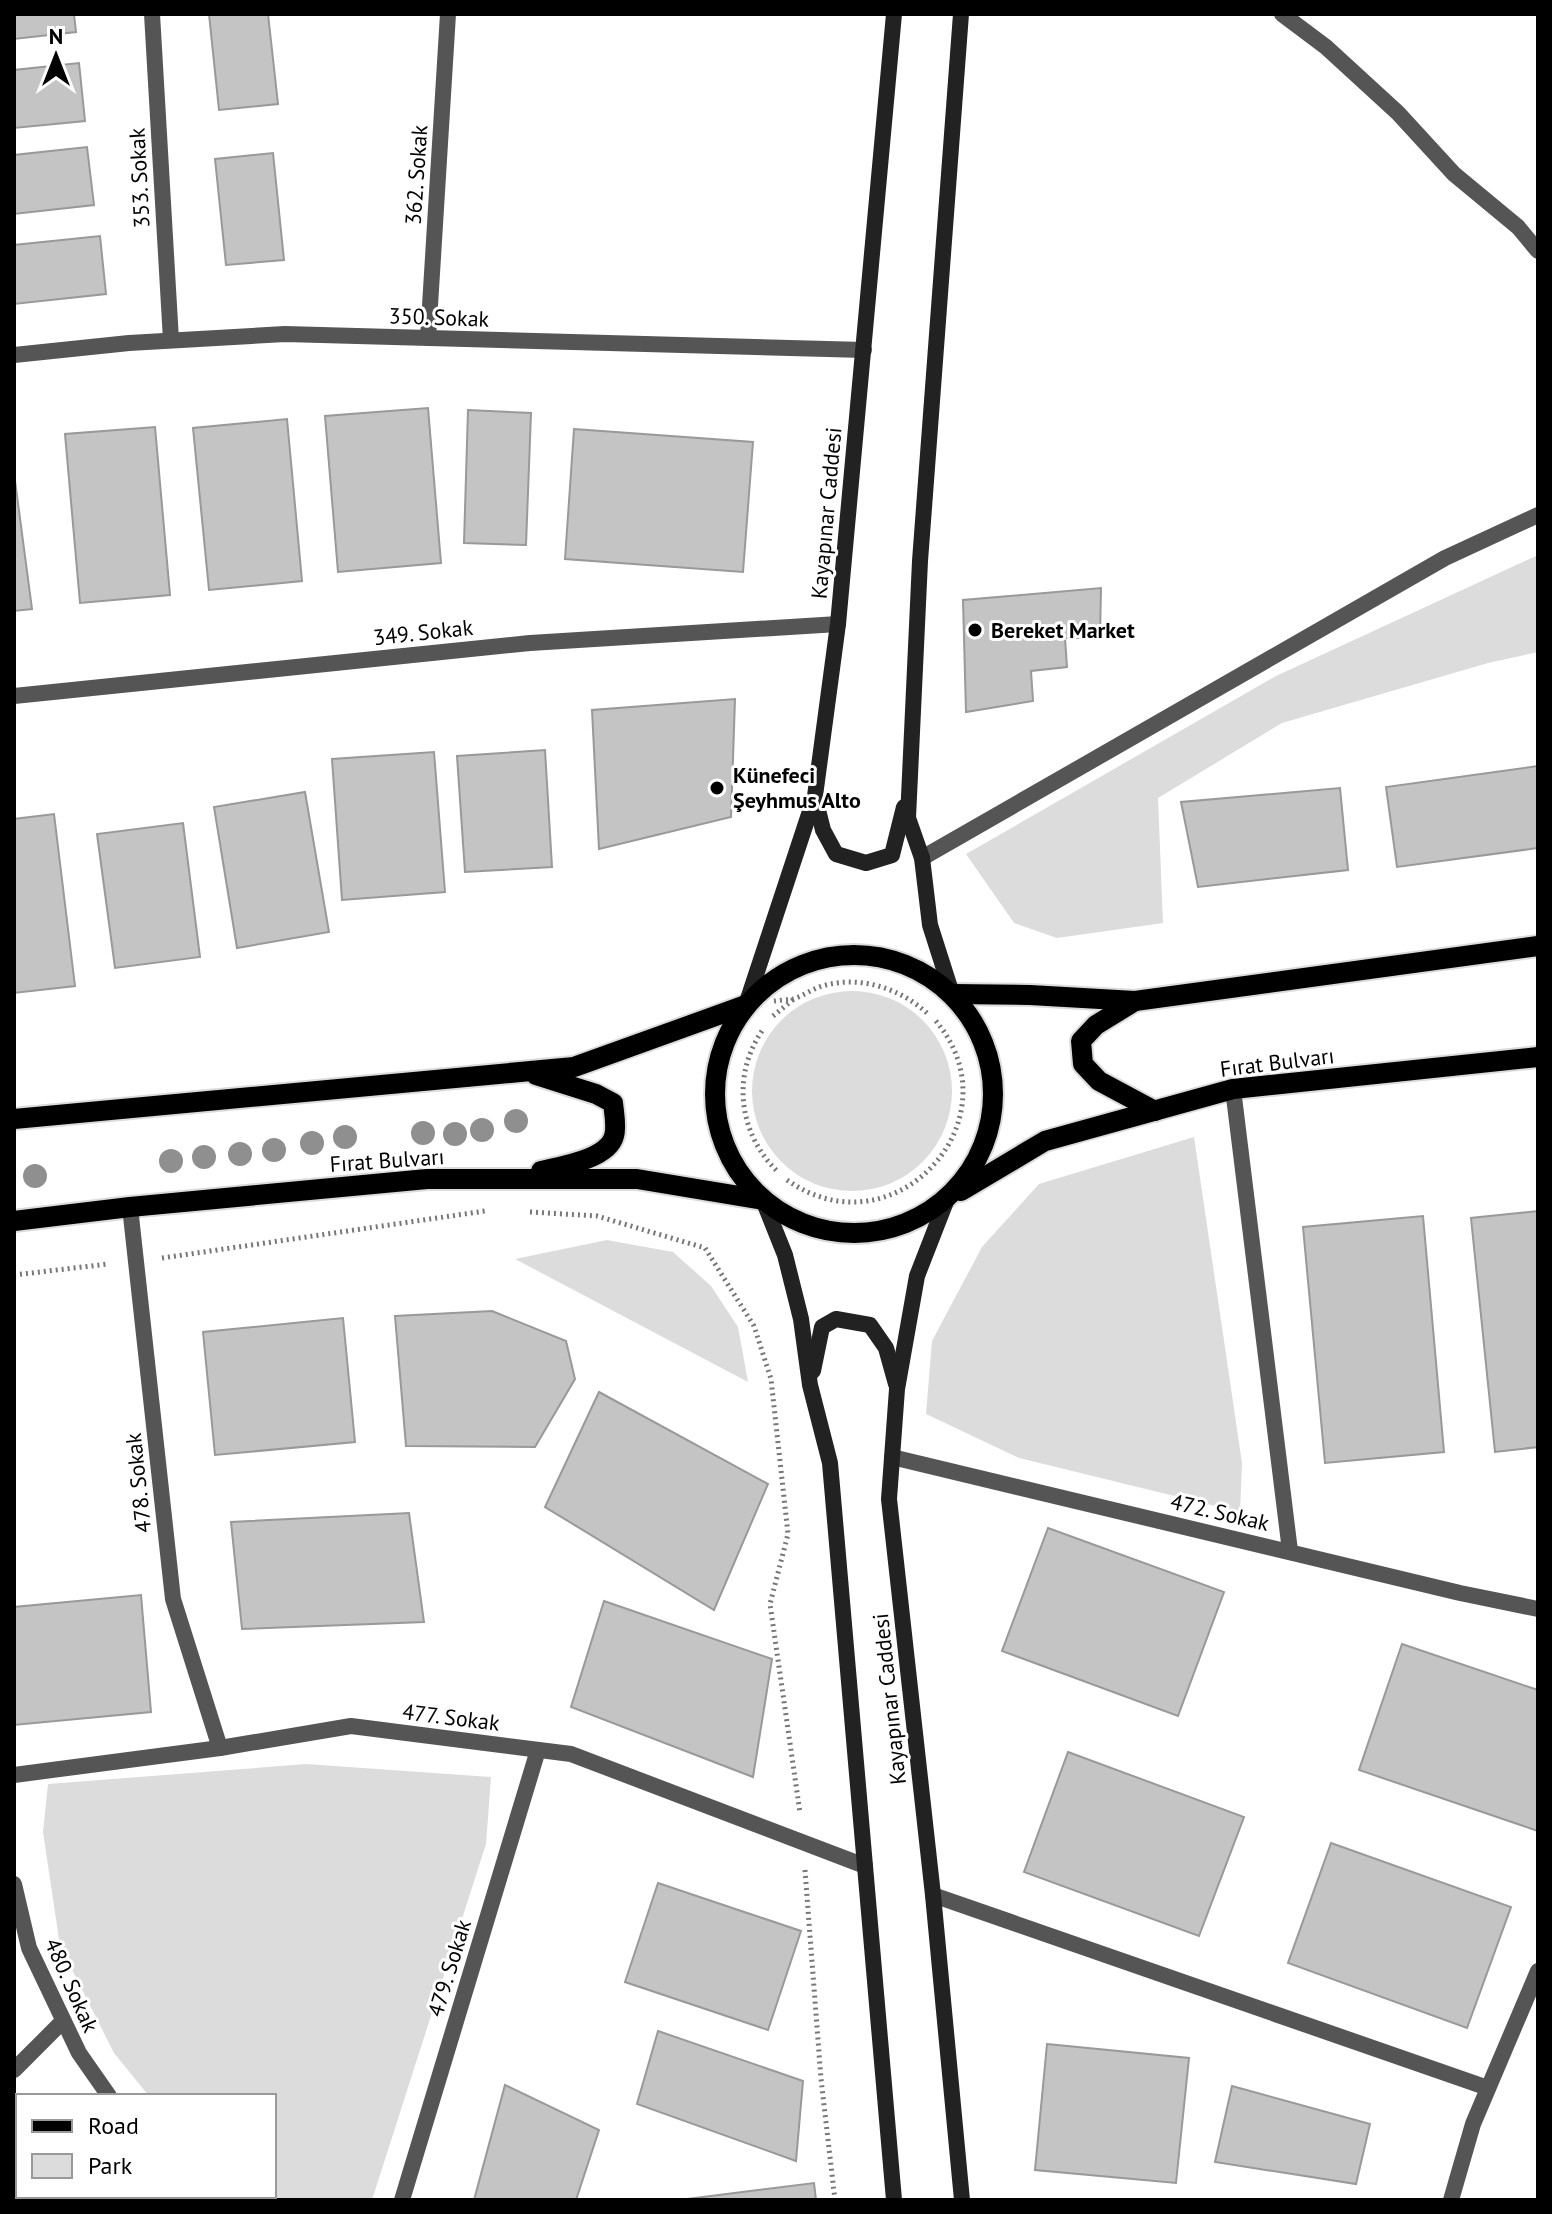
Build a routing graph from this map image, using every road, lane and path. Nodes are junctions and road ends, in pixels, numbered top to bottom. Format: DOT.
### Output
graph roads {
  1 [pos="152,14"];
  2 [pos="448,14"];
  3 [pos="894,14"];
  4 [pos="961,14"];
  5 [pos="1282,14"];
  6 [pos="1538,251"];
  7 [pos="428,338"];
  8 [pos="171,340"];
  9 [pos="864,350"];
  10 [pos="14,355"];
  11 [pos="1538,515"];
  12 [pos="838,624"];
  13 [pos="14,696"];
  14 [pos="910,785"];
  15 [pos="815,796"];
  16 [pos="922,858"];
  17 [pos="1538,946"];
  18 [pos="952,994"];
  19 [pos="794,999"];
  20 [pos="1135,1001"];
  21 [pos="746,1005"];
  22 [pos="1538,1057"];
  23 [pos="525,1072"];
  24 [pos="1233,1089"];
  25 [pos="1155,1111"];
  26 [pos="14,1119"];
  27 [pos="514,1179"];
  28 [pos="947,1199"];
  29 [pos="763,1200"];
  30 [pos="130,1207"];
  31 [pos="497,1210"];
  32 [pos="525,1212"];
  33 [pos="14,1221"];
  34 [pos="136,1261"];
  35 [pos="14,1275"];
  36 [pos="810,1385"];
  37 [pos="897,1389"];
  38 [pos="892,1457"];
  39 [pos="1290,1551"];
  40 [pos="1538,1609"];
  41 [pos="220,1748"];
  42 [pos="538,1750"];
  43 [pos="14,1775"];
  44 [pos="803,1842"];
  45 [pos="865,1866"];
  46 [pos="14,1884"];
  47 [pos="933,1895"];
  48 [pos="1538,1971"];
  49 [pos="63,2021"];
  50 [pos="14,2070"];
  51 [pos="1488,2088"];
  52 [pos="108,2094"];
  53 [pos="402,2200"];
  54 [pos="835,2200"];
  55 [pos="894,2200"];
  56 [pos="962,2200"];
  57 [pos="1451,2200"];
  1 -- 8 [label="street, 353. Sokak"];
  2 -- 7 [label="street, 362. Sokak"];
  3 -- 9 [label="main road, Kayapınar Caddesi"];
  4 -- 14 [label="main road"];
  5 -- 6 [label="street"];
  7 -- 8 [label="street, 350. Sokak"];
  7 -- 9 [label="street, 350. Sokak"];
  8 -- 10 [label="street, 350. Sokak"];
  9 -- 12 [label="main road, Kayapınar Caddesi"];
  11 -- 16 [label="street"];
  12 -- 13 [label="street, 349. Sokak"];
  12 -- 15 [label="main road, Kayapınar Caddesi"];
  14 -- 15 [label="main road"];
  14 -- 16 [label="main road"];
  15 -- 21 [label="main road, Kayapınar Caddesi"];
  16 -- 18 [label="main road"];
  17 -- 20 [label="main road"];
  18 -- 20 [label="main road"];
  18 -- 21 [label="main road"];
  18 -- 28 [label="main road"];
  19 -- 19 [label="path"];
  20 -- 25 [label="main road"];
  21 -- 23 [label="main road"];
  21 -- 29 [label="main road"];
  22 -- 24 [label="main road, Fırat Bulvarı"];
  23 -- 26 [label="main road"];
  23 -- 27 [label="main road"];
  24 -- 25 [label="main road, Fırat Bulvarı"];
  24 -- 39 [label="street"];
  25 -- 28 [label="main road, Fırat Bulvarı"];
  27 -- 29 [label="main road, Fırat Bulvarı"];
  27 -- 30 [label="main road, Fırat Bulvarı"];
  28 -- 29 [label="main road"];
  28 -- 37 [label="main road, Kayapınar Caddesi"];
  29 -- 36 [label="main road, Kayapınar Caddesi"];
  30 -- 33 [label="main road, Fırat Bulvarı"];
  30 -- 34 [label="street, 478. Sokak"];
  31 -- 34 [label="path"];
  32 -- 44 [label="path"];
  34 -- 35 [label="path"];
  34 -- 41 [label="street, 478. Sokak"];
  36 -- 37 [label="main road"];
  36 -- 45 [label="main road, Kayapınar Caddesi"];
  37 -- 38 [label="main road, Kayapınar Caddesi"];
  38 -- 39 [label="street, 472. Sokak"];
  38 -- 47 [label="main road, Kayapınar Caddesi"];
  39 -- 40 [label="street, 472. Sokak"];
  41 -- 42 [label="street, 477. Sokak"];
  41 -- 43 [label="street, 477. Sokak"];
  42 -- 44 [label="street, 477. Sokak"];
  42 -- 53 [label="street, 479. Sokak"];
  44 -- 45 [label="street, 477. Sokak"];
  44 -- 54 [label="path"];
  45 -- 55 [label="main road, Kayapınar Caddesi"];
  46 -- 49 [label="street, 480. Sokak"];
  47 -- 51 [label="street"];
  47 -- 56 [label="main road, Kayapınar Caddesi"];
  48 -- 51 [label="street"];
  49 -- 50 [label="street"];
  49 -- 52 [label="street, 480. Sokak"];
  51 -- 57 [label="street"];
}
